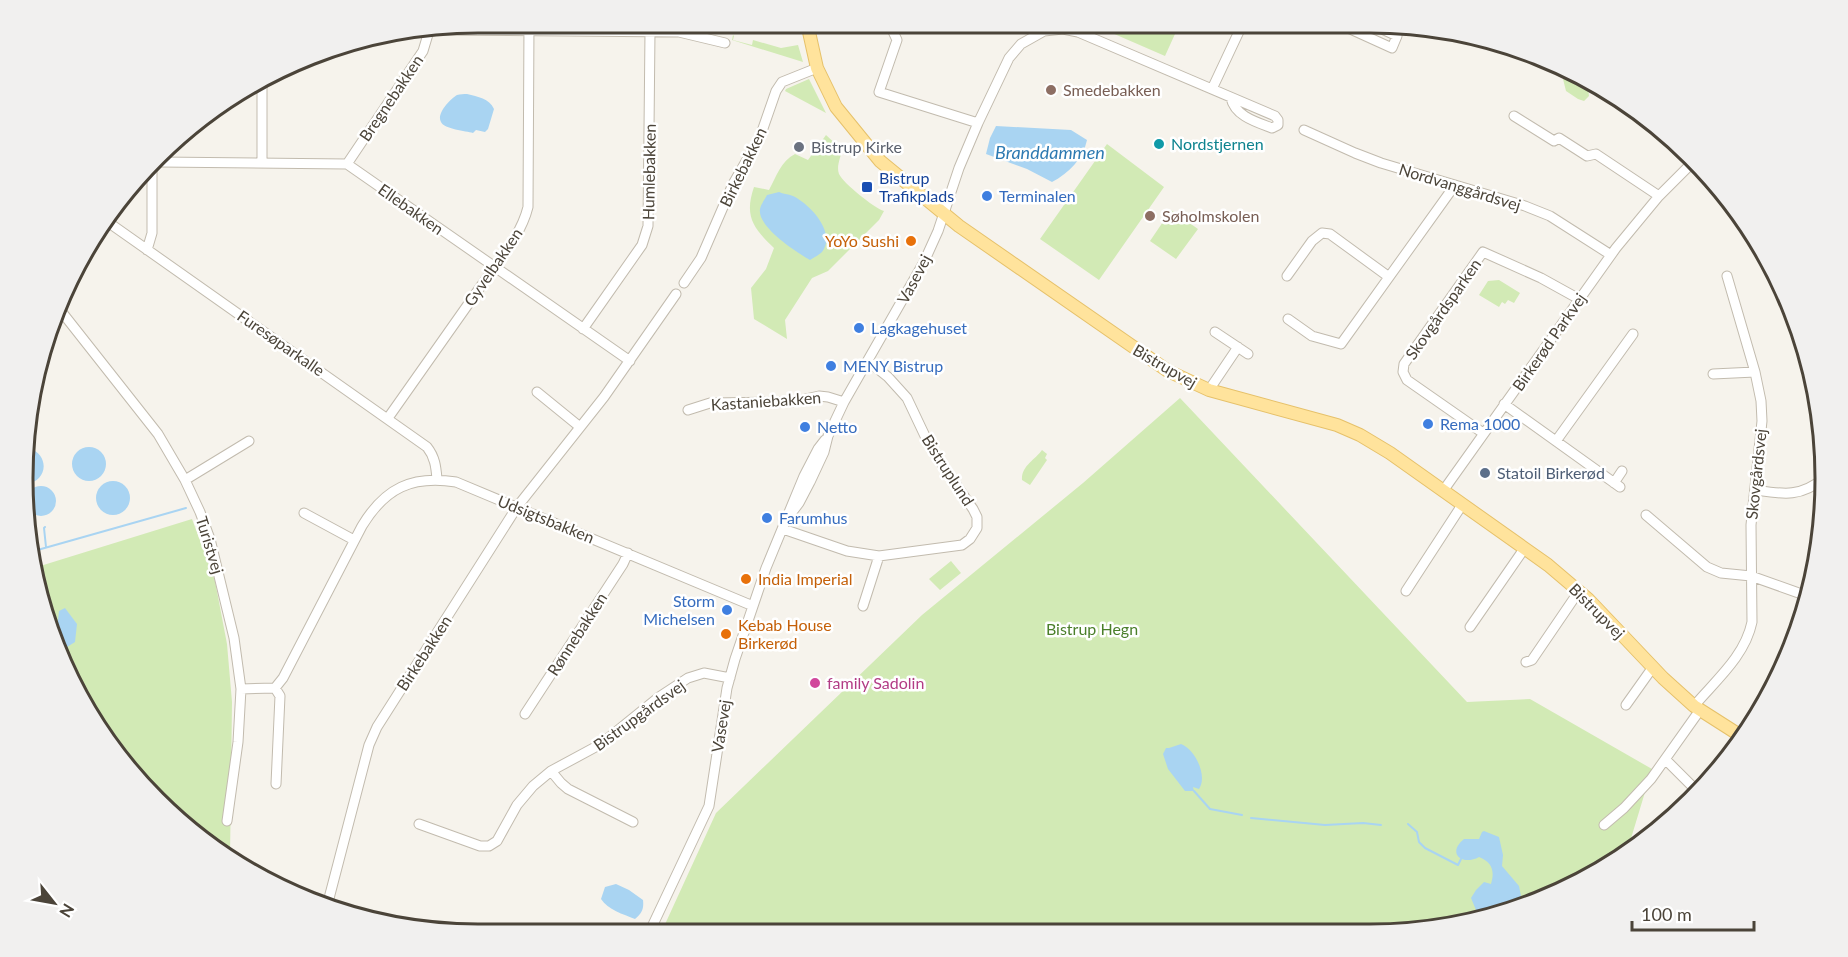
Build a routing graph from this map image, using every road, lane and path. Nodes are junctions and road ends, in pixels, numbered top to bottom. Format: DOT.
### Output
graph roads {
  1 [pos="529,33"];
  2 [pos="650,33"];
  3 [pos="686,33"];
  4 [pos="809,33"];
  5 [pos="894,33"];
  6 [pos="1036,33"];
  7 [pos="1080,33"];
  8 [pos="1238,33"];
  9 [pos="1359,33"];
  10 [pos="1392,34"];
  11 [pos="427,36"];
  12 [pos="725,43"];
  13 [pos="817,68"];
  14 [pos="1212,89"];
  15 [pos="262,90"];
  16 [pos="1231,98"];
  17 [pos="1514,116"];
  18 [pos="978,123"];
  19 [pos="1304,129"];
  20 [pos="164,162"];
  21 [pos="262,162"];
  22 [pos="347,164"];
  23 [pos="1688,167"];
  24 [pos="152,176"];
  25 [pos="1455,185"];
  26 [pos="1659,196"];
  27 [pos="944,214"];
  28 [pos="112,225"];
  29 [pos="147,250"];
  30 [pos="1611,255"];
  31 [pos="494,267"];
  32 [pos="1287,276"];
  33 [pos="1727,276"];
  34 [pos="1389,277"];
  35 [pos="684,283"];
  36 [pos="676,294"];
  37 [pos="1579,298"];
  38 [pos="64,315"];
  39 [pos="1288,319"];
  40 [pos="583,329"];
  41 [pos="1215,332"];
  42 [pos="1633,334"];
  43 [pos="1238,347"];
  44 [pos="1248,354"];
  45 [pos="630,361"];
  46 [pos="868,362"];
  47 [pos="1755,372"];
  48 [pos="1713,374"];
  49 [pos="1209,390"];
  50 [pos="537,392"];
  51 [pos="844,402"];
  52 [pos="1504,404"];
  53 [pos="688,410"];
  54 [pos="388,418"];
  55 [pos="580,427"];
  56 [pos="1483,433"];
  57 [pos="249,441"];
  58 [pos="1556,441"];
  59 [pos="1622,471"];
  60 [pos="437,479"];
  61 [pos="185,480"];
  62 [pos="1815,483"];
  63 [pos="1755,490"];
  64 [pos="1443,491"];
  65 [pos="1462,505"];
  66 [pos="518,507"];
  67 [pos="304,513"];
  68 [pos="1646,515"];
  69 [pos="783,529"];
  70 [pos="354,540"];
  71 [pos="1524,549"];
  72 [pos="628,553"];
  73 [pos="879,556"];
  74 [pos="1751,576"];
  75 [pos="1406,591"];
  76 [pos="1579,591"];
  77 [pos="1800,593"];
  78 [pos="753,606"];
  79 [pos="863,606"];
  80 [pos="1470,627"];
  81 [pos="1526,662"];
  82 [pos="1653,667"];
  83 [pos="730,678"];
  84 [pos="274,687"];
  85 [pos="241,688"];
  86 [pos="1626,705"];
  87 [pos="1697,708"];
  88 [pos="525,714"];
  89 [pos="1735,732"];
  90 [pos="1666,760"];
  91 [pos="551,771"];
  92 [pos="276,784"];
  93 [pos="1692,786"];
  94 [pos="227,821"];
  95 [pos="633,822"];
  96 [pos="418,824"];
  97 [pos="1604,825"];
  98 [pos="329,898"];
  99 [pos="653,924"];
  1 -- 31 [label="street, Gyvelbakken"];
  2 -- 40 [label="street, Humlebakken"];
  3 -- 12 [label="street"];
  4 -- 13 [label="main road, Bistrupvej"];
  5 -- 18 [label="street"];
  6 -- 18 [label="street"];
  7 -- 14 [label="street"];
  8 -- 14 [label="street"];
  9 -- 10 [label="street"];
  11 -- 22 [label="street, Bregnebakken"];
  13 -- 27 [label="main road, Bistrupvej"];
  13 -- 35 [label="street, Birkebakken"];
  14 -- 16 [label="street"];
  15 -- 21 [label="street"];
  16 -- 16 [label="street"];
  17 -- 26 [label="street"];
  18 -- 27 [label="street"];
  19 -- 25 [label="street, Nordvanggårdsvej"];
  20 -- 21 [label="street"];
  21 -- 22 [label="street"];
  22 -- 31 [label="street, Ellebakken"];
  23 -- 26 [label="street, Birkerød Parkvej"];
  24 -- 29 [label="street"];
  25 -- 30 [label="street, Nordvanggårdsvej"];
  25 -- 34 [label="street"];
  26 -- 30 [label="street, Birkerød Parkvej"];
  27 -- 46 [label="street, Vasevej"];
  27 -- 49 [label="main road, Bistrupvej"];
  28 -- 29 [label="street, Furesøparkalle"];
  29 -- 54 [label="street, Furesøparkalle"];
  30 -- 37 [label="street, Birkerød Parkvej"];
  31 -- 40 [label="street, Ellebakken"];
  31 -- 54 [label="street, Gyvelbakken"];
  32 -- 34 [label="street"];
  33 -- 47 [label="street, Skovgårdsvej"];
  34 -- 39 [label="street"];
  36 -- 45 [label="street, Birkebakken"];
  37 -- 52 [label="street, Birkerød Parkvej"];
  37 -- 56 [label="street, Skovgårdsparken"];
  38 -- 61 [label="street, Turistvej"];
  40 -- 45 [label="street, Ellebakken"];
  41 -- 43 [label="street"];
  42 -- 58 [label="street"];
  43 -- 44 [label="street"];
  43 -- 49 [label="street"];
  45 -- 55 [label="street, Birkebakken"];
  46 -- 51 [label="street, Vasevej"];
  46 -- 73 [label="street, Bistruplund"];
  47 -- 48 [label="street"];
  47 -- 63 [label="street, Skovgårdsvej"];
  49 -- 64 [label="main road, Bistrupvej"];
  50 -- 55 [label="street"];
  51 -- 53 [label="street, Kastaniebakken"];
  51 -- 69 [label="street, Vasevej"];
  52 -- 56 [label="street, Birkerød Parkvej"];
  52 -- 58 [label="street"];
  54 -- 60 [label="street, Furesøparkalle"];
  55 -- 66 [label="street, Birkebakken"];
  56 -- 64 [label="street, Birkerød Parkvej"];
  57 -- 61 [label="street"];
  58 -- 59 [label="street"];
  60 -- 66 [label="street, Udsigtsbakken"];
  60 -- 70 [label="street, Udsigtsbakken"];
  61 -- 85 [label="street, Turistvej"];
  62 -- 63 [label="street"];
  63 -- 74 [label="street, Skovgårdsvej"];
  64 -- 65 [label="main road, Bistrupvej"];
  65 -- 71 [label="main road, Bistrupvej"];
  65 -- 75 [label="street"];
  66 -- 72 [label="street, Udsigtsbakken"];
  66 -- 98 [label="street, Birkebakken"];
  67 -- 70 [label="street"];
  68 -- 74 [label="street"];
  69 -- 73 [label="street, Bistruplund"];
  69 -- 78 [label="street, Vasevej"];
  70 -- 84 [label="street, Udsigtsbakken"];
  71 -- 76 [label="main road, Bistrupvej"];
  71 -- 80 [label="street"];
  72 -- 78 [label="street, Udsigtsbakken"];
  72 -- 88 [label="street, Rønnebakken"];
  73 -- 79 [label="street"];
  74 -- 77 [label="street"];
  74 -- 87 [label="street, Skovgårdsvej"];
  76 -- 81 [label="street"];
  76 -- 82 [label="main road, Bistrupvej"];
  78 -- 83 [label="street, Vasevej"];
  82 -- 86 [label="street"];
  82 -- 87 [label="main road, Bistrupvej"];
  83 -- 91 [label="street, Bistrupgårdsvej"];
  83 -- 99 [label="street, Vasevej"];
  84 -- 85 [label="street"];
  84 -- 92 [label="street"];
  85 -- 94 [label="street, Turistvej"];
  87 -- 89 [label="main road, Bistrupvej"];
  87 -- 90 [label="street, Skovgårdsvej"];
  90 -- 93 [label="street"];
  90 -- 97 [label="street, Skovgårdsvej"];
  91 -- 95 [label="street"];
  91 -- 96 [label="street, Bistrupgårdsvej"];
}
